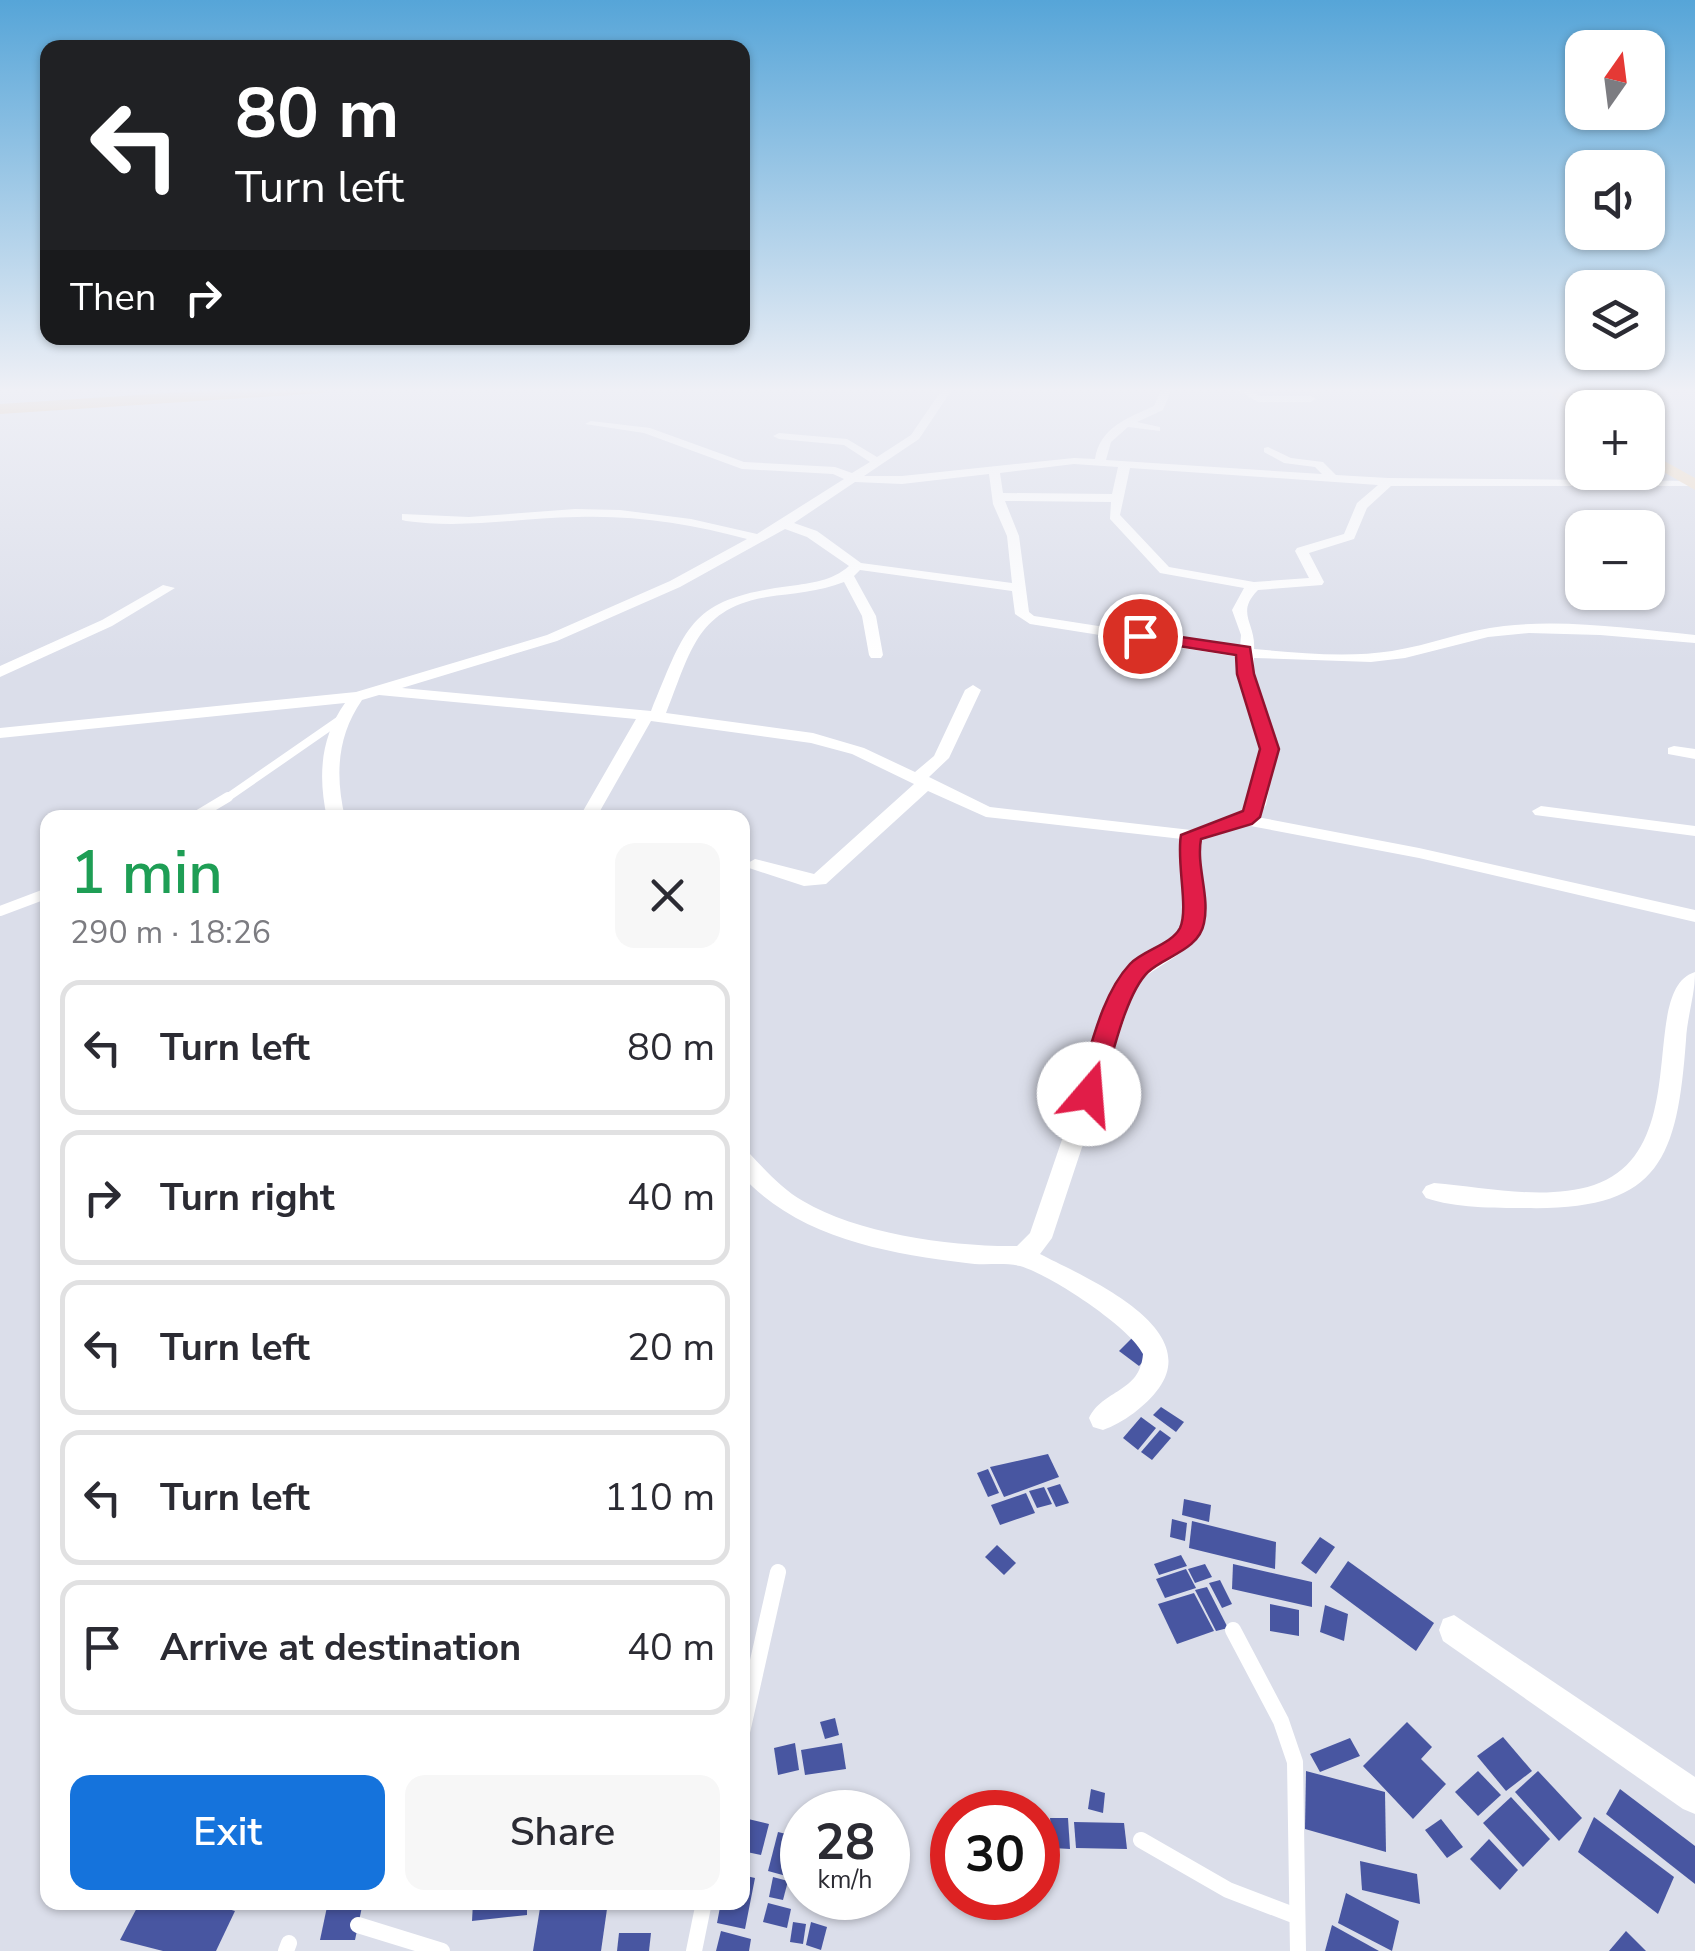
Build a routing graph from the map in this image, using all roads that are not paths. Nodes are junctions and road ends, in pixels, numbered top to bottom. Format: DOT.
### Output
graph roads {
  1 [pos="850,479"];
  2 [pos="852,479"];
  3 [pos="912,479"];
  4 [pos="996,479"];
  5 [pos="1123,479"];
  6 [pos="1333,479"];
  7 [pos="1388,482"];
  8 [pos="1693,483"];
  9 [pos="999,496"];
  10 [pos="1115,498"];
  11 [pos="406,517"];
  12 [pos="784,524"];
  13 [pos="758,538"];
  14 [pos="852,572"];
  15 [pos="1254,586"];
  16 [pos="168,588"];
  17 [pos="1020,588"];
  18 [pos="1695,640"];
  19 [pos="1244,651"];
  20 [pos="876,655"];
  21 [pos="0,672"];
  22 [pos="380,690"];
  23 [pos="973,690"];
  24 [pos="357,696"];
  25 [pos="652,716"];
  26 [pos="338,721"];
  27 [pos="0,733"];
  28 [pos="1674,751"];
  29 [pos="1695,754"];
  30 [pos="922,780"];
  31 [pos="207,810"];
  32 [pos="335,810"];
  33 [pos="592,810"];
  34 [pos="1541,812"];
  35 [pos="1245,820"];
  36 [pos="1695,831"];
  37 [pos="1192,835"];
  38 [pos="755,864"];
  39 [pos="40,896"];
  40 [pos="0,911"];
  41 [pos="1695,916"];
  42 [pos="1695,979"];
  43 [pos="750,1168"];
  44 [pos="1434,1192"];
  45 [pos="1023,1256"];
  46 [pos="1103,1418"];
  47 [pos="778,1572"];
  48 [pos="1233,1630"];
  49 [pos="1454,1630"];
  50 [pos="750,1696"];
  51 [pos="1695,1797"];
  52 [pos="1141,1840"];
  53 [pos="702,1910"];
  54 [pos="1296,1916"];
  55 [pos="358,1925"];
  56 [pos="442,1951"];
  57 [pos="694,1951"];
  58 [pos="1298,1951"];
  1 -- 12 [label="street"];
  2 -- 3 [label="street"];
  4 -- 9 [label="street"];
  5 -- 10 [label="street"];
  6 -- 7 [label="street"];
  7 -- 8 [label="street"];
  7 -- 15 [label="street"];
  9 -- 10 [label="street"];
  9 -- 17 [label="street"];
  10 -- 15 [label="street"];
  11 -- 13 [label="street"];
  12 -- 13 [label="street"];
  12 -- 14 [label="street"];
  13 -- 22 [label="street"];
  14 -- 17 [label="street"];
  14 -- 20 [label="street"];
  14 -- 25 [label="street"];
  15 -- 19 [label="street"];
  16 -- 21 [label="street"];
  17 -- 19 [label="street"];
  18 -- 19 [label="street"];
  19 -- 35 [label="street"];
  22 -- 24 [label="street"];
  22 -- 25 [label="street"];
  23 -- 30 [label="street"];
  24 -- 26 [label="street"];
  24 -- 27 [label="street"];
  25 -- 30 [label="street"];
  25 -- 33 [label="street"];
  26 -- 31 [label="lane"];
  26 -- 32 [label="street"];
  28 -- 29 [label="street"];
  30 -- 37 [label="street"];
  30 -- 38 [label="street"];
  34 -- 36 [label="street"];
  35 -- 37 [label="street"];
  35 -- 41 [label="street"];
  37 -- 45 [label="street"];
  39 -- 40 [label="lane"];
  42 -- 44 [label="street"];
  43 -- 45 [label="street"];
  45 -- 46 [label="street"];
  47 -- 50 [label="lane"];
  48 -- 54 [label="lane"];
  49 -- 51 [label="street"];
  52 -- 54 [label="lane"];
  53 -- 57 [label="lane"];
  54 -- 58 [label="lane"];
  55 -- 56 [label="lane"];
}
